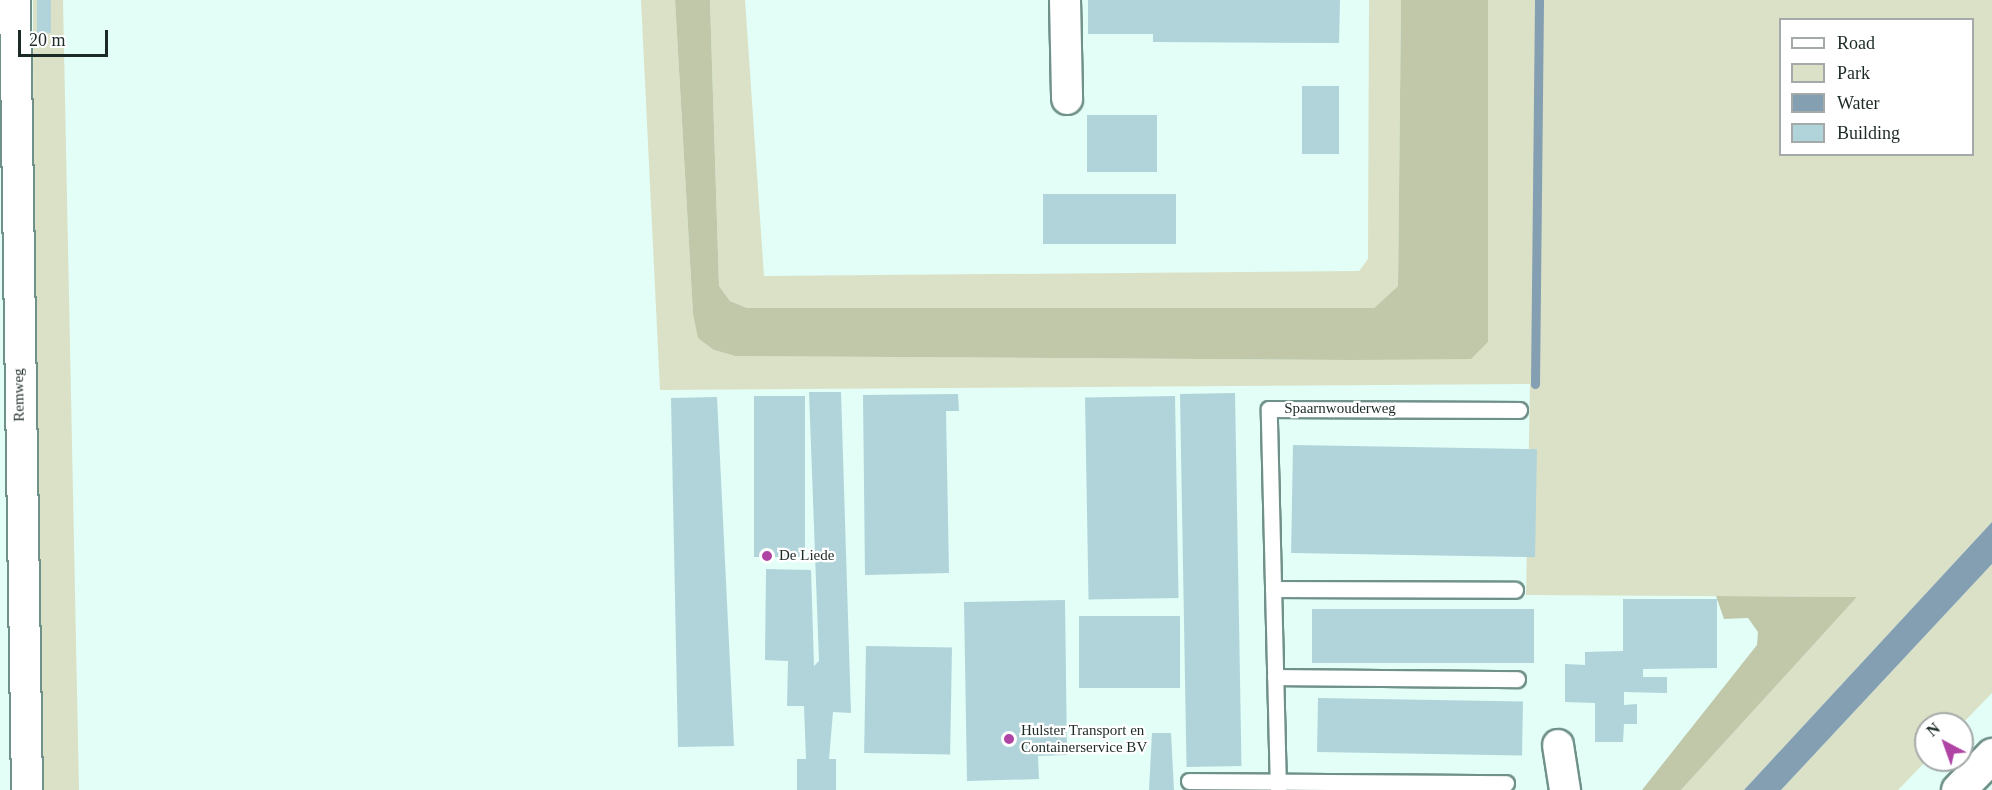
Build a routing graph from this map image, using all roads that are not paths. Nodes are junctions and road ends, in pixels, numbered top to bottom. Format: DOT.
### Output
graph roads {
  1 [pos="15,0"];
  2 [pos="1065,0"];
  3 [pos="1067,99"];
  4 [pos="1519,410"];
  5 [pos="1273,589"];
  6 [pos="1515,590"];
  7 [pos="1275,677"];
  8 [pos="1517,679"];
  9 [pos="1557,745"];
  10 [pos="1992,754"];
  11 [pos="1189,781"];
  12 [pos="1506,783"];
  13 [pos="1278,786"];
  14 [pos="27,790"];
  15 [pos="1565,790"];
  16 [pos="1958,790"];
  1 -- 14 [label="street, Remweg"];
  2 -- 3 [label="street"];
  4 -- 5 [label="lane, Spaarnwouderweg"];
  5 -- 6 [label="lane"];
  5 -- 7 [label="lane, Spaarnwouderweg"];
  7 -- 8 [label="lane"];
  7 -- 13 [label="lane, Spaarnwouderweg"];
  9 -- 15 [label="street"];
  10 -- 16 [label="highway"];
  11 -- 13 [label="lane"];
  12 -- 13 [label="lane"];
}
